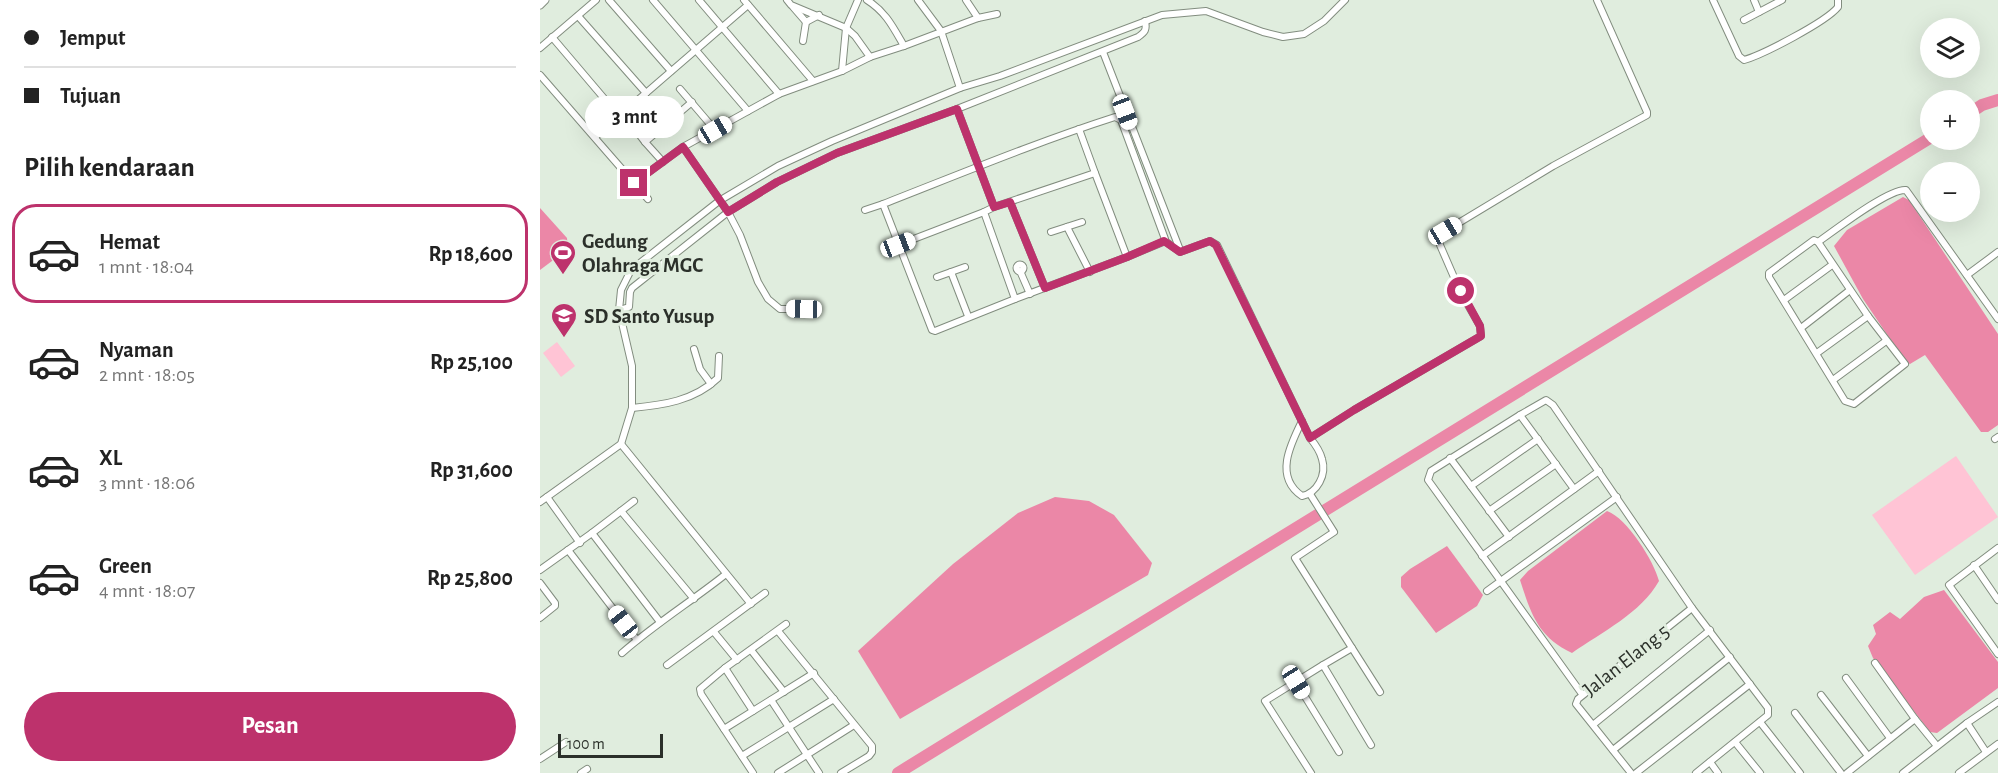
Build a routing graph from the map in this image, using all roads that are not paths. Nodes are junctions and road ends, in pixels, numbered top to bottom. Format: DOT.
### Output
graph roads {
  1 [pos="545,0"];
  2 [pos="597,0"];
  3 [pos="609,0"];
  4 [pos="653,0"];
  5 [pos="699,0"];
  6 [pos="858,0"];
  7 [pos="867,0"];
  8 [pos="918,0"];
  9 [pos="966,0"];
  10 [pos="1345,0"];
  11 [pos="1597,0"];
  12 [pos="1713,0"];
  13 [pos="1754,0"];
  14 [pos="1782,0"];
  15 [pos="1838,0"];
  16 [pos="746,2"];
  17 [pos="789,2"];
  18 [pos="540,5"];
  19 [pos="1759,12"];
  20 [pos="997,14"];
  21 [pos="578,15"];
  22 [pos="819,15"];
  23 [pos="978,18"];
  24 [pos="1744,20"];
  25 [pos="1145,21"];
  26 [pos="806,22"];
  27 [pos="723,27"];
  28 [pos="846,28"];
  29 [pos="941,31"];
  30 [pos="552,38"];
  31 [pos="803,41"];
  32 [pos="904,46"];
  33 [pos="540,48"];
  34 [pos="695,50"];
  35 [pos="1103,52"];
  36 [pos="870,57"];
  37 [pos="671,71"];
  38 [pos="842,71"];
  39 [pos="540,75"];
  40 [pos="1000,76"];
  41 [pos="813,81"];
  42 [pos="960,88"];
  43 [pos="680,89"];
  44 [pos="1005,90"];
  45 [pos="645,93"];
  46 [pos="779,94"];
  47 [pos="692,102"];
  48 [pos="957,109"];
  49 [pos="748,111"];
  50 [pos="619,116"];
  51 [pos="632,125"];
  52 [pos="1079,129"];
  53 [pos="715,130"];
  54 [pos="595,137"];
  55 [pos="832,141"];
  56 [pos="645,142"];
  57 [pos="683,147"];
  58 [pos="837,153"];
  59 [pos="663,162"];
  60 [pos="979,167"];
  61 [pos="1095,173"];
  62 [pos="634,183"];
  63 [pos="648,199"];
  64 [pos="718,201"];
  65 [pos="1010,202"];
  66 [pos="883,204"];
  67 [pos="994,207"];
  68 [pos="866,210"];
  69 [pos="728,212"];
  70 [pos="984,212"];
  71 [pos="1082,222"];
  72 [pos="1067,227"];
  73 [pos="1051,232"];
  74 [pos="1164,241"];
  75 [pos="1818,242"];
  76 [pos="898,245"];
  77 [pos="1180,252"];
  78 [pos="1996,254"];
  79 [pos="1127,257"];
  80 [pos="1035,262"];
  81 [pos="1998,262"];
  82 [pos="1832,265"];
  83 [pos="965,267"];
  84 [pos="1020,269"];
  85 [pos="951,272"];
  86 [pos="1090,272"];
  87 [pos="1004,274"];
  88 [pos="1967,275"];
  89 [pos="937,277"];
  90 [pos="1045,288"];
  91 [pos="1850,290"];
  92 [pos="1030,294"];
  93 [pos="1015,299"];
  94 [pos="1784,300"];
  95 [pos="804,309"];
  96 [pos="619,310"];
  97 [pos="968,316"];
  98 [pos="1868,316"];
  99 [pos="1998,319"];
  100 [pos="1801,327"];
  101 [pos="1886,341"];
  102 [pos="694,349"];
  103 [pos="1817,353"];
  104 [pos="719,356"];
  105 [pos="1833,380"];
  106 [pos="711,384"];
  107 [pos="632,408"];
  108 [pos="1520,415"];
  109 [pos="1302,421"];
  110 [pos="1310,438"];
  111 [pos="1538,440"];
  112 [pos="621,444"];
  113 [pos="1450,459"];
  114 [pos="1556,464"];
  115 [pos="1599,471"];
  116 [pos="1471,486"];
  117 [pos="1574,489"];
  118 [pos="1310,494"];
  119 [pos="547,497"];
  120 [pos="1617,497"];
  121 [pos="634,501"];
  122 [pos="540,502"];
  123 [pos="621,511"];
  124 [pos="1489,511"];
  125 [pos="592,533"];
  126 [pos="1509,537"];
  127 [pos="580,543"];
  128 [pos="1998,548"];
  129 [pos="568,550"];
  130 [pos="1482,556"];
  131 [pos="1974,565"];
  132 [pos="540,570"];
  133 [pos="726,574"];
  134 [pos="1500,582"];
  135 [pos="540,583"];
  136 [pos="1487,591"];
  137 [pos="765,593"];
  138 [pos="694,599"];
  139 [pos="1998,600"];
  140 [pos="752,604"];
  141 [pos="1692,608"];
  142 [pos="540,618"];
  143 [pos="660,622"];
  144 [pos="786,624"];
  145 [pos="1710,630"];
  146 [pos="778,631"];
  147 [pos="714,632"];
  148 [pos="637,640"];
  149 [pos="1352,648"];
  150 [pos="750,650"];
  151 [pos="622,653"];
  152 [pos="1998,654"];
  153 [pos="1730,657"];
  154 [pos="737,660"];
  155 [pos="1875,663"];
  156 [pos="667,665"];
  157 [pos="1323,665"];
  158 [pos="725,668"];
  159 [pos="813,674"];
  160 [pos="1846,678"];
  161 [pos="1296,682"];
  162 [pos="1750,684"];
  163 [pos="784,692"];
  164 [pos="1380,693"];
  165 [pos="1582,694"];
  166 [pos="1821,695"];
  167 [pos="834,699"];
  168 [pos="771,700"];
  169 [pos="1998,702"];
  170 [pos="753,711"];
  171 [pos="1795,713"];
  172 [pos="1915,719"];
  173 [pos="1760,722"];
  174 [pos="1967,723"];
  175 [pos="1594,724"];
  176 [pos="854,725"];
  177 [pos="724,729"];
  178 [pos="789,729"];
  179 [pos="1890,738"];
  180 [pos="566,742"];
  181 [pos="1735,742"];
  182 [pos="1998,744"];
  183 [pos="1371,745"];
  184 [pos="1937,746"];
  185 [pos="1613,750"];
  186 [pos="1339,752"];
  187 [pos="1986,752"];
  188 [pos="807,755"];
  189 [pos="742,756"];
  190 [pos="1868,756"];
  191 [pos="540,759"];
  192 [pos="1710,762"];
  193 [pos="753,773"];
  194 [pos="778,773"];
  195 [pos="819,773"];
  196 [pos="841,773"];
  197 [pos="1311,773"];
  198 [pos="1631,773"];
  199 [pos="1636,773"];
  200 [pos="1696,773"];
  201 [pos="1718,773"];
  202 [pos="1760,773"];
  203 [pos="1800,773"];
  204 [pos="1841,773"];
  205 [pos="1846,773"];
  206 [pos="1903,773"];
  207 [pos="1959,773"];
  1 -- 18 [label="street"];
  2 -- 21 [label="street"];
  3 -- 37 [label="street"];
  4 -- 34 [label="street"];
  5 -- 27 [label="street"];
  6 -- 28 [label="street"];
  7 -- 32 [label="street"];
  8 -- 29 [label="street"];
  9 -- 23 [label="street"];
  10 -- 25 [label="street"];
  11 -- 110 [label="street"];
  12 -- 15 [label="street"];
  13 -- 19 [label="street"];
  14 -- 19 [label="street"];
  16 -- 27 [label="street"];
  16 -- 41 [label="street"];
  17 -- 22 [label="street"];
  17 -- 26 [label="street"];
  19 -- 24 [label="street"];
  20 -- 23 [label="street"];
  21 -- 30 [label="street"];
  21 -- 45 [label="street"];
  22 -- 26 [label="street"];
  22 -- 28 [label="street"];
  23 -- 29 [label="street"];
  25 -- 35 [label="street"];
  25 -- 40 [label="street"];
  26 -- 31 [label="street"];
  27 -- 34 [label="street"];
  27 -- 46 [label="street"];
  28 -- 36 [label="street"];
  28 -- 38 [label="street"];
  29 -- 32 [label="street"];
  29 -- 42 [label="street"];
  30 -- 33 [label="street"];
  30 -- 50 [label="street"];
  32 -- 36 [label="street"];
  34 -- 37 [label="street"];
  34 -- 49 [label="street"];
  35 -- 44 [label="street"];
  35 -- 77 [label="street"];
  36 -- 38 [label="street"];
  37 -- 45 [label="street"];
  38 -- 41 [label="street"];
  39 -- 54 [label="street"];
  40 -- 42 [label="street"];
  40 -- 44 [label="street"];
  41 -- 46 [label="street"];
  42 -- 55 [label="street"];
  43 -- 47 [label="street"];
  44 -- 48 [label="street"];
  45 -- 50 [label="street"];
  46 -- 49 [label="street"];
  47 -- 53 [label="street"];
  47 -- 56 [label="street"];
  48 -- 58 [label="street"];
  48 -- 60 [label="street"];
  49 -- 53 [label="street"];
  50 -- 54 [label="street"];
  51 -- 56 [label="street"];
  52 -- 60 [label="street"];
  52 -- 61 [label="street"];
  52 -- 74 [label="street"];
  53 -- 57 [label="street"];
  54 -- 62 [label="street"];
  55 -- 58 [label="street"];
  55 -- 64 [label="street"];
  56 -- 59 [label="street"];
  57 -- 59 [label="street"];
  57 -- 64 [label="street"];
  58 -- 69 [label="street"];
  59 -- 62 [label="street"];
  60 -- 66 [label="street"];
  60 -- 67 [label="street"];
  61 -- 65 [label="street"];
  61 -- 79 [label="street"];
  62 -- 63 [label="street"];
  64 -- 69 [label="street"];
  64 -- 96 [label="street"];
  65 -- 67 [label="street"];
  65 -- 80 [label="street"];
  66 -- 68 [label="street"];
  66 -- 76 [label="street"];
  67 -- 70 [label="street"];
  69 -- 95 [label="street"];
  69 -- 96 [label="street"];
  70 -- 76 [label="street"];
  70 -- 87 [label="street"];
  71 -- 72 [label="street"];
  72 -- 73 [label="street"];
  72 -- 86 [label="street"];
  74 -- 77 [label="street"];
  74 -- 79 [label="street"];
  75 -- 82 [label="street"];
  75 -- 88 [label="street"];
  75 -- 94 [label="street"];
  76 -- 97 [label="street"];
  77 -- 109 [label="street"];
  78 -- 81 [label="street"];
  78 -- 88 [label="street"];
  79 -- 86 [label="street"];
  80 -- 84 [label="street"];
  80 -- 90 [label="street"];
  82 -- 91 [label="street"];
  82 -- 94 [label="street"];
  83 -- 85 [label="street"];
  84 -- 87 [label="street"];
  84 -- 92 [label="street"];
  85 -- 89 [label="street"];
  85 -- 97 [label="street"];
  86 -- 90 [label="street"];
  87 -- 93 [label="street"];
  88 -- 99 [label="street"];
  90 -- 92 [label="street"];
  91 -- 98 [label="street"];
  91 -- 100 [label="street"];
  92 -- 93 [label="street"];
  93 -- 97 [label="street"];
  94 -- 100 [label="street"];
  96 -- 107 [label="street"];
  98 -- 101 [label="street"];
  98 -- 103 [label="street"];
  100 -- 103 [label="street"];
  101 -- 105 [label="street"];
  101 -- 105 [label="street"];
  102 -- 106 [label="street"];
  103 -- 105 [label="street"];
  104 -- 106 [label="street"];
  106 -- 107 [label="street"];
  107 -- 112 [label="street"];
  108 -- 111 [label="street"];
  108 -- 113 [label="street"];
  108 -- 115 [label="street"];
  109 -- 110 [label="street"];
  109 -- 118 [label="street"];
  110 -- 118 [label="street"];
  111 -- 114 [label="street"];
  111 -- 116 [label="street"];
  112 -- 119 [label="street"];
  112 -- 133 [label="street"];
  113 -- 116 [label="street"];
  113 -- 130 [label="street"];
  114 -- 117 [label="street"];
  114 -- 124 [label="street"];
  115 -- 117 [label="street"];
  115 -- 120 [label="street"];
  116 -- 124 [label="street"];
  117 -- 126 [label="street"];
  118 -- 149 [label="street"];
  119 -- 122 [label="street"];
  119 -- 127 [label="street"];
  120 -- 134 [label="street"];
  120 -- 141 [label="street"];
  121 -- 123 [label="street"];
  123 -- 125 [label="street"];
  123 -- 138 [label="street"];
  124 -- 126 [label="street"];
  125 -- 127 [label="street"];
  125 -- 143 [label="street"];
  126 -- 130 [label="street"];
  127 -- 129 [label="street"];
  128 -- 131 [label="street"];
  129 -- 132 [label="street"];
  129 -- 148 [label="street"];
  130 -- 134 [label="street"];
  131 -- 139 [label="street"];
  131 -- 152 [label="street"];
  133 -- 138 [label="street"];
  133 -- 140 [label="street"];
  134 -- 136 [label="street"];
  134 -- 165 [label="street"];
  135 -- 142 [label="street"];
  137 -- 140 [label="street"];
  138 -- 143 [label="street"];
  140 -- 147 [label="street"];
  141 -- 145 [label="street"];
  141 -- 165 [label="street, Jalan Elang 5"];
  143 -- 148 [label="street"];
  144 -- 146 [label="street"];
  145 -- 153 [label="street"];
  145 -- 175 [label="street"];
  146 -- 150 [label="street"];
  146 -- 159 [label="street"];
  147 -- 154 [label="street"];
  147 -- 156 [label="street"];
  148 -- 151 [label="street"];
  149 -- 157 [label="street"];
  149 -- 164 [label="street"];
  150 -- 154 [label="street"];
  150 -- 163 [label="street"];
  153 -- 162 [label="street"];
  153 -- 185 [label="street"];
  154 -- 158 [label="street"];
  155 -- 172 [label="street"];
  157 -- 161 [label="street"];
  157 -- 183 [label="street"];
  158 -- 170 [label="street"];
  158 -- 177 [label="street"];
  159 -- 163 [label="street"];
  159 -- 167 [label="street"];
  160 -- 179 [label="street"];
  161 -- 186 [label="street"];
  161 -- 197 [label="street"];
  162 -- 173 [label="street"];
  162 -- 199 [label="street"];
  163 -- 168 [label="street"];
  165 -- 175 [label="street, Jalan Elang 5"];
  166 -- 190 [label="street"];
  167 -- 176 [label="street"];
  167 -- 178 [label="street"];
  168 -- 170 [label="street"];
  168 -- 178 [label="street"];
  169 -- 174 [label="street"];
  170 -- 177 [label="street"];
  171 -- 204 [label="street"];
  172 -- 179 [label="street"];
  172 -- 184 [label="street"];
  173 -- 181 [label="street"];
  173 -- 203 [label="street"];
  174 -- 184 [label="street"];
  174 -- 187 [label="street"];
  175 -- 185 [label="street, Jalan Elang 5"];
  176 -- 188 [label="street"];
  176 -- 196 [label="street"];
  177 -- 189 [label="street"];
  178 -- 188 [label="street"];
  178 -- 189 [label="street"];
  179 -- 190 [label="street"];
  180 -- 191 [label="street"];
  181 -- 192 [label="street"];
  181 -- 202 [label="street"];
  182 -- 187 [label="street"];
  184 -- 206 [label="street"];
  185 -- 198 [label="street, Jalan Elang 5"];
  187 -- 207 [label="street"];
  188 -- 194 [label="street"];
  188 -- 195 [label="street"];
  189 -- 193 [label="street"];
  190 -- 205 [label="street"];
  192 -- 200 [label="street"];
  192 -- 201 [label="street"];
}
